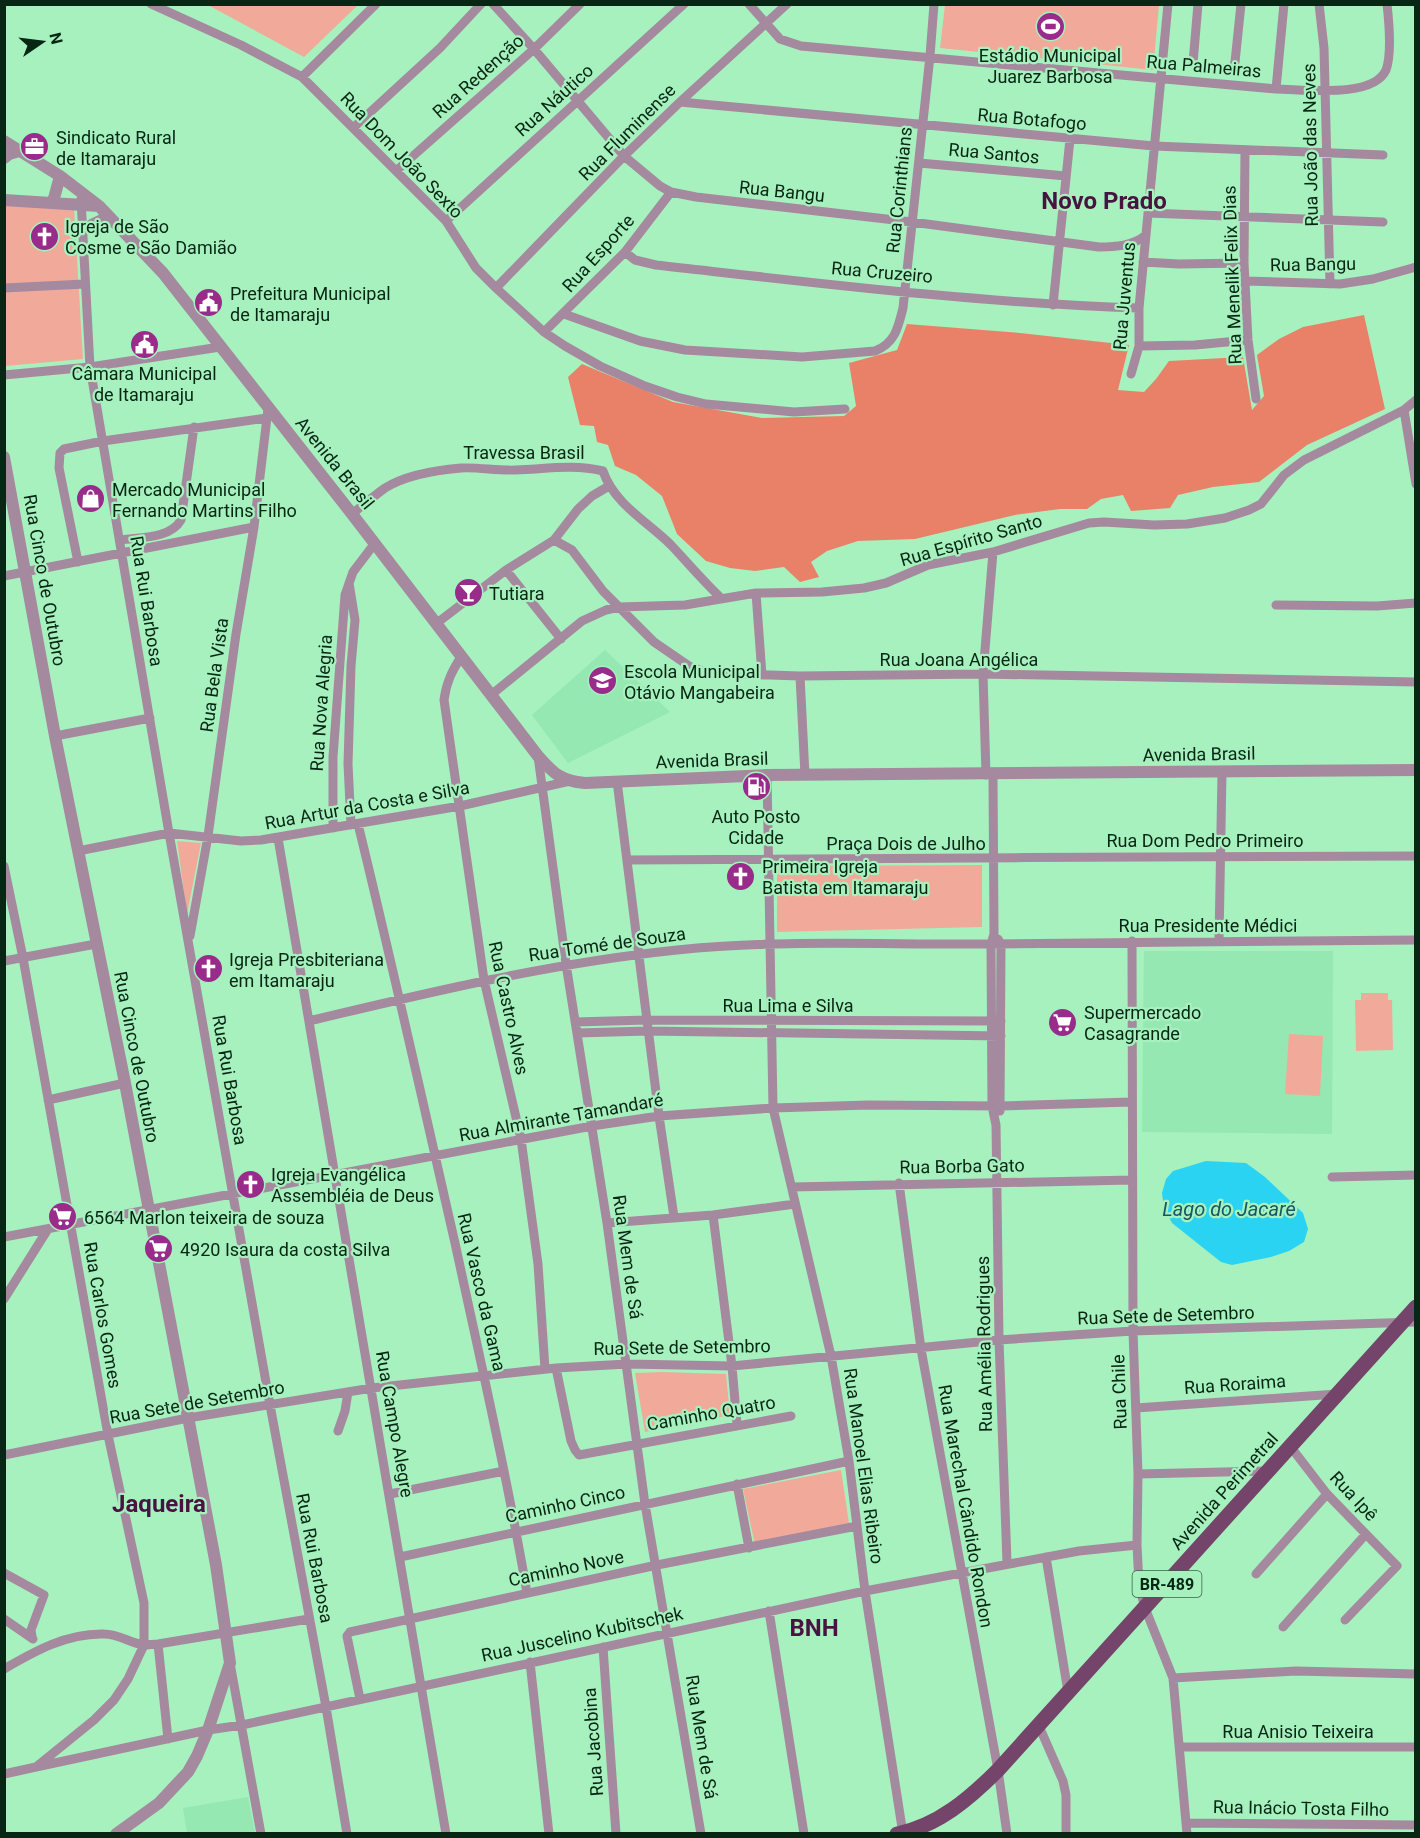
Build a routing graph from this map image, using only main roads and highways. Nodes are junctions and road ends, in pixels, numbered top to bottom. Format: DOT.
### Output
graph roads {
  1 [pos="1416,1307"];
  2 [pos="1408,1322"];
  3 [pos="901,1833"];
  1 -- 2 [label="main road, Avenida Perimetral / BR-489"];
  2 -- 3 [label="main road, Avenida Perimetral / BR-489"];
}
